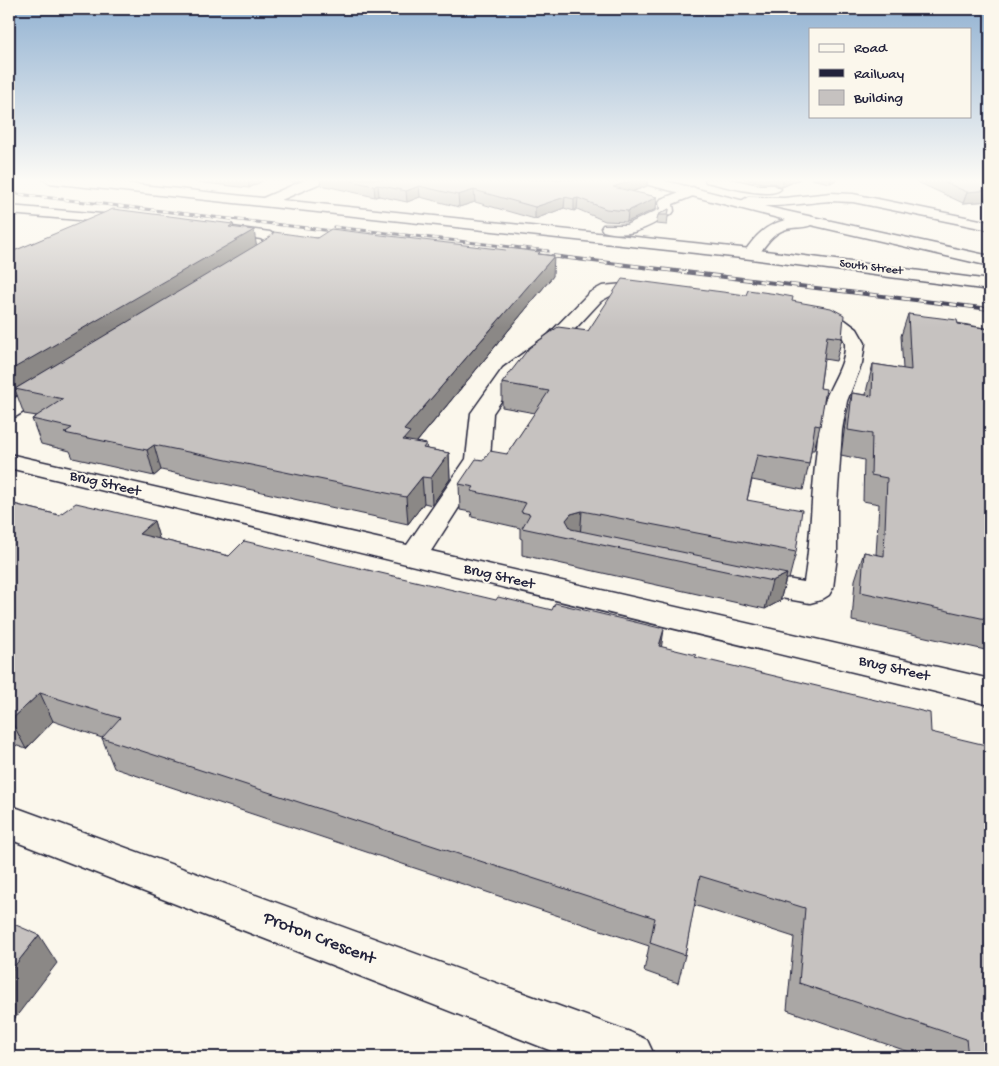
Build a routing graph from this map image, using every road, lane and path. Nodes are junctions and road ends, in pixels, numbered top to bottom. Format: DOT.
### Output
graph roads {
  1 [pos="78,229"];
  2 [pos="218,229"];
  3 [pos="517,229"];
  4 [pos="583,229"];
  5 [pos="615,229"];
  6 [pos="762,229"];
  7 [pos="774,229"];
  8 [pos="859,229"];
  9 [pos="867,229"];
  10 [pos="628,230"];
  11 [pos="68,233"];
  12 [pos="574,235"];
  13 [pos="761,237"];
  14 [pos="667,245"];
  15 [pos="750,254"];
  16 [pos="990,254"];
  17 [pos="990,261"];
  18 [pos="232,272"];
  19 [pos="990,285"];
  20 [pos="672,294"];
  21 [pos="789,309"];
  22 [pos="67,375"];
  23 [pos="9,411"];
  24 [pos="9,461"];
  25 [pos="413,556"];
  26 [pos="721,577"];
  27 [pos="990,692"];
  28 [pos="9,822"];
  29 [pos="630,1057"];
  1 -- 11 [label="street"];
  2 -- 18 [label="street"];
  3 -- 12 [label="street, South Street"];
  4 -- 12 [label="street"];
  5 -- 10 [label="street"];
  6 -- 13 [label="street"];
  7 -- 13 [label="street"];
  8 -- 17 [label="street"];
  9 -- 16 [label="street"];
  10 -- 14 [label="street"];
  12 -- 14 [label="street, South Street"];
  13 -- 15 [label="street"];
  14 -- 15 [label="street, South Street"];
  15 -- 19 [label="street, South Street"];
  20 -- 25 [label="street"];
  21 -- 26 [label="street"];
  22 -- 23 [label="street"];
  24 -- 25 [label="street, Brug Street"];
  25 -- 27 [label="street, Brug Street"];
  28 -- 29 [label="street, Proton Crescent"];
}
